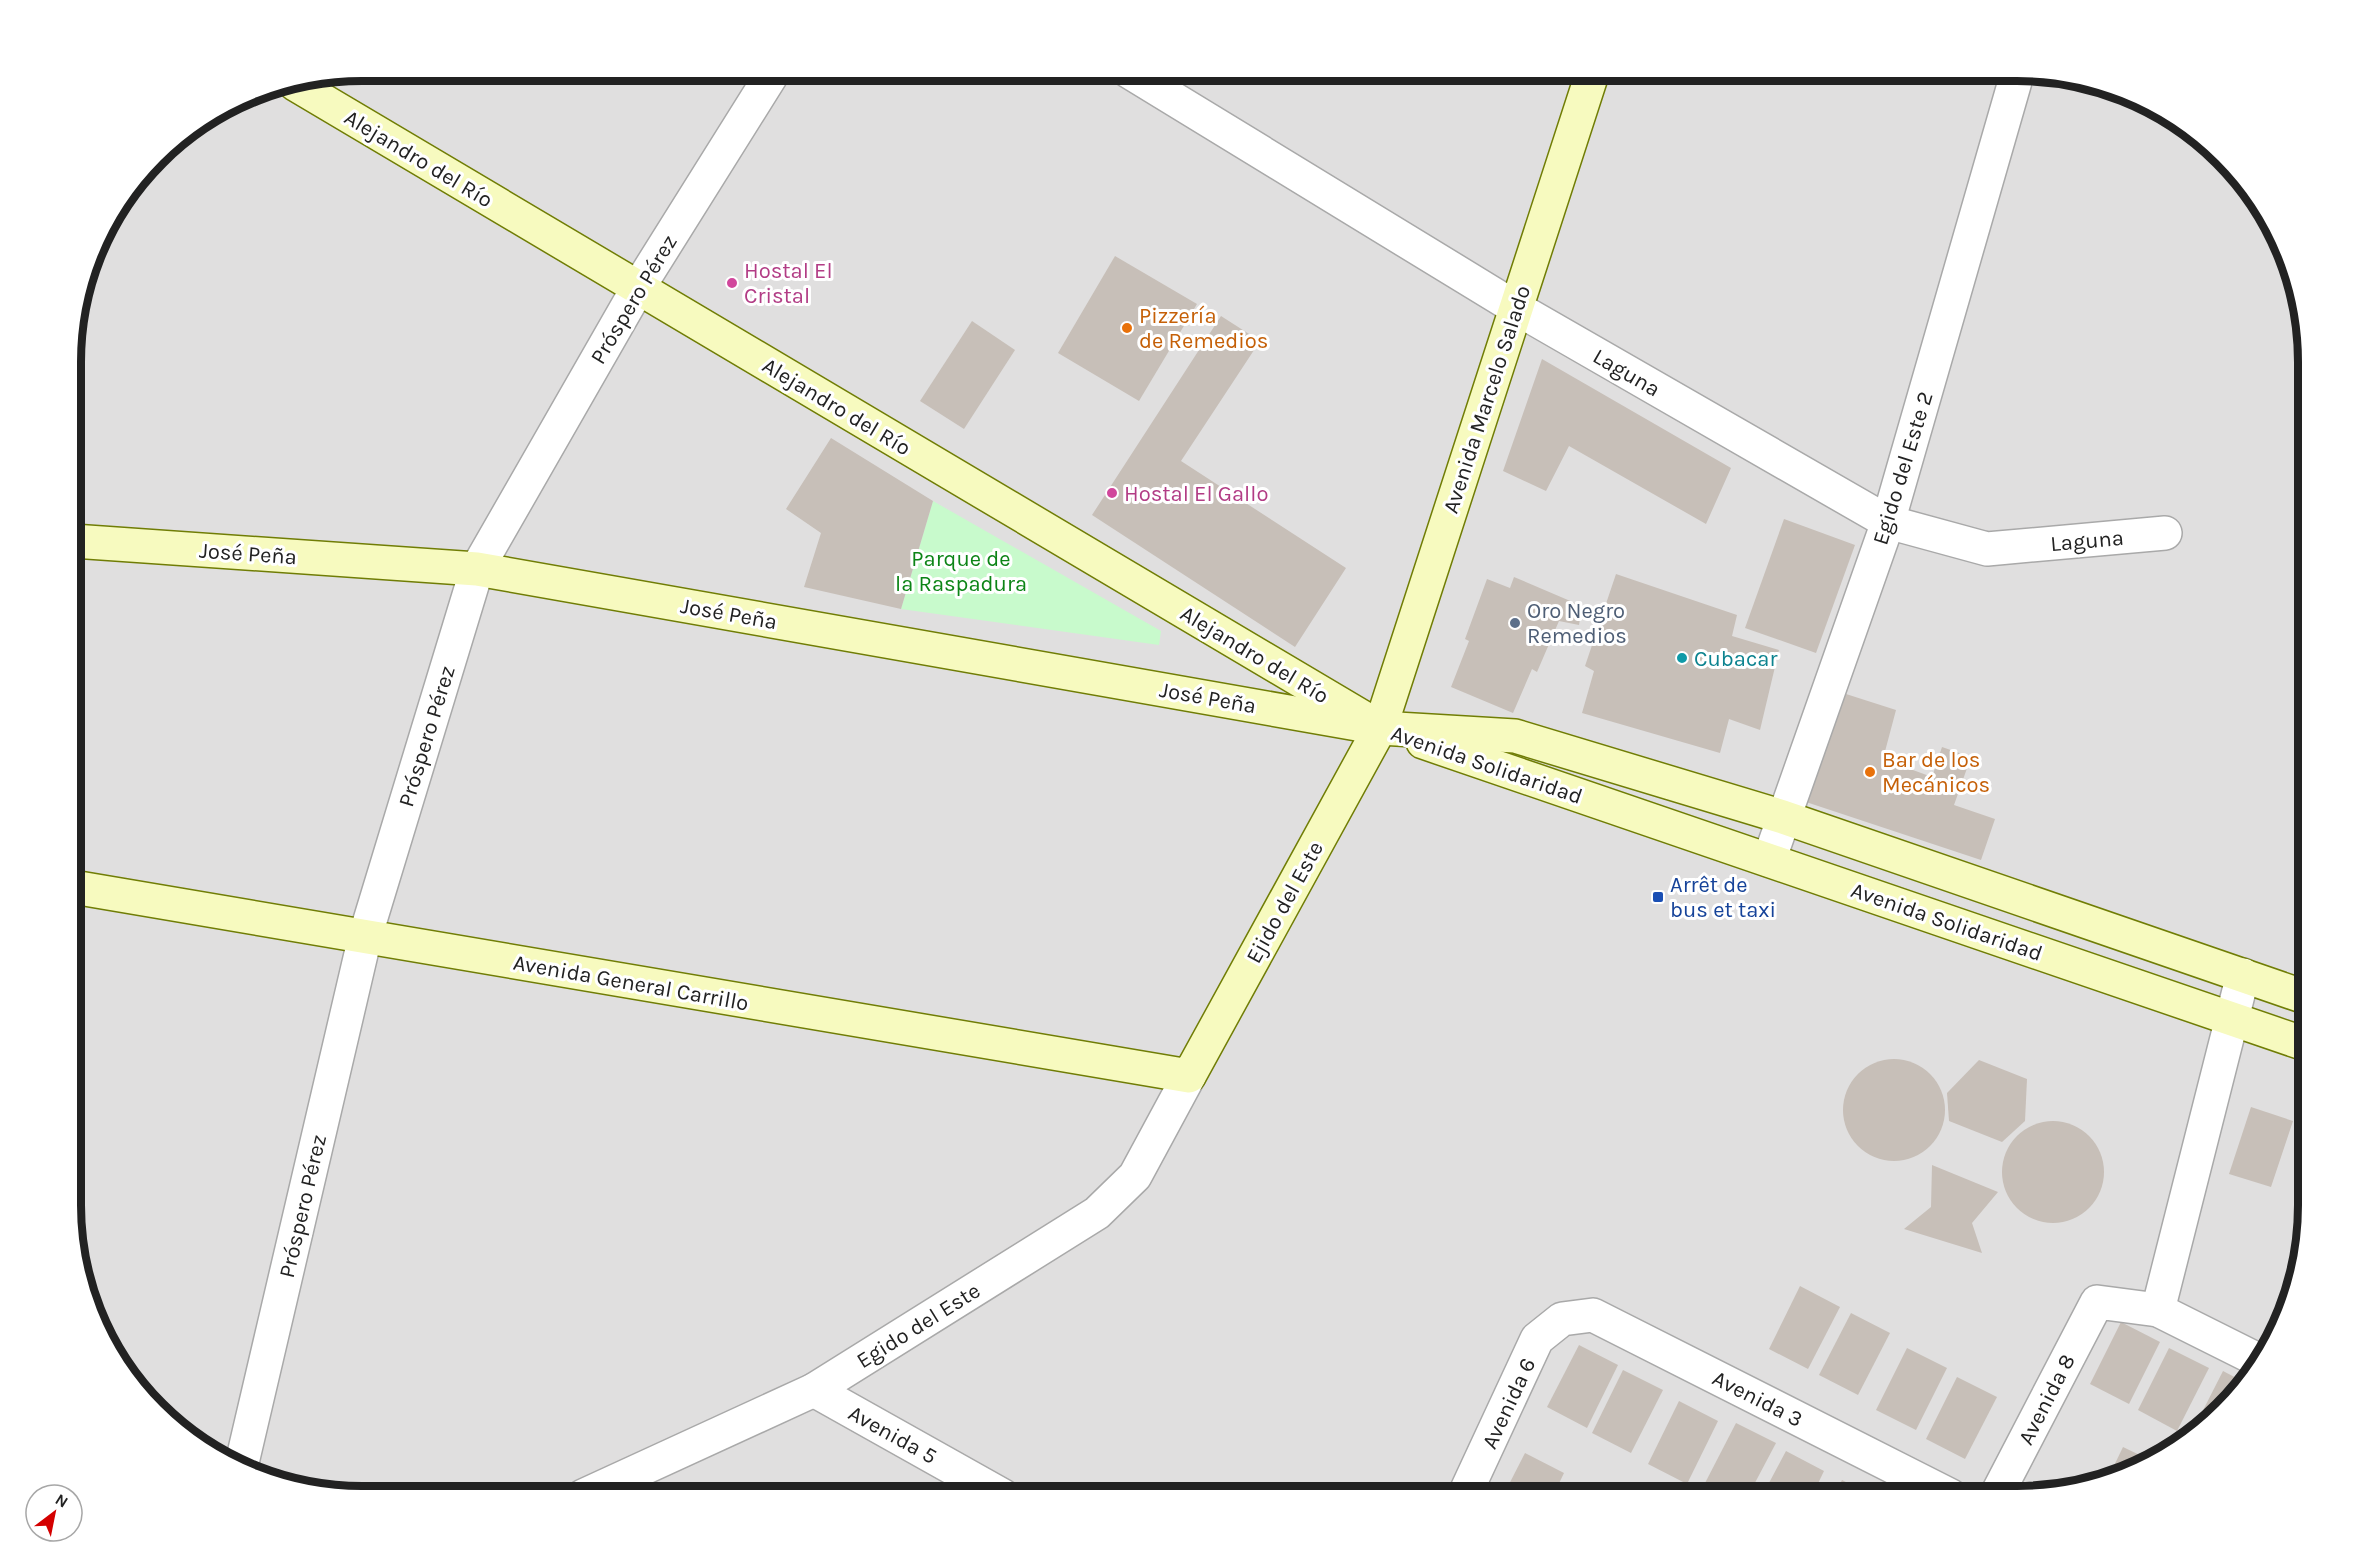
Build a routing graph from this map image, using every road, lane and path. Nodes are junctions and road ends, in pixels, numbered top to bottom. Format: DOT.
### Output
graph roads {
  1 [pos="767,81"];
  2 [pos="1146,81"];
  3 [pos="1589,81"];
  4 [pos="2015,81"];
  5 [pos="301,88"];
  6 [pos="638,288"];
  7 [pos="1516,308"];
  8 [pos="1888,522"];
  9 [pos="2165,533"];
  10 [pos="81,542"];
  11 [pos="477,569"];
  12 [pos="1380,728"];
  13 [pos="1783,817"];
  14 [pos="1769,860"];
  15 [pos="81,887"];
  16 [pos="365,937"];
  17 [pos="2243,975"];
  18 [pos="2298,994"];
  19 [pos="2232,1018"];
  20 [pos="2298,1041"];
  21 [pos="1189,1076"];
  22 [pos="2158,1310"];
  23 [pos="1562,1319"];
  24 [pos="2253,1358"];
  25 [pos="814,1390"];
  26 [pos="243,1459"];
  27 [pos="605,1486"];
  28 [pos="985,1486"];
  29 [pos="1469,1486"];
  30 [pos="1931,1486"];
  31 [pos="2001,1486"];
  1 -- 6 [label="street, Próspero Pérez"];
  2 -- 7 [label="street, Laguna"];
  3 -- 7 [label="main road, Avenida Marcelo Salado"];
  4 -- 8 [label="street, Egido del Este 2"];
  5 -- 6 [label="main road, Alejandro del Río"];
  6 -- 11 [label="street, Próspero Pérez"];
  6 -- 12 [label="main road, Alejandro del Río"];
  7 -- 8 [label="street, Laguna"];
  7 -- 12 [label="main road, Avenida Marcelo Salado"];
  8 -- 9 [label="street, Laguna"];
  8 -- 13 [label="street, Egido del Este 2"];
  10 -- 11 [label="main road, José Peña"];
  11 -- 12 [label="main road, José Peña"];
  11 -- 16 [label="street, Próspero Pérez"];
  12 -- 13 [label="main road, Avenida Solidaridad"];
  12 -- 14 [label="main road, Avenida Solidaridad"];
  12 -- 21 [label="main road, Ejido del Este"];
  13 -- 14 [label="street, Egido del Este 2"];
  13 -- 17 [label="main road, Avenida Solidaridad"];
  14 -- 19 [label="main road, Avenida Solidaridad"];
  15 -- 16 [label="main road, Avenida General Carrillo"];
  16 -- 21 [label="main road, Avenida General Carrillo"];
  16 -- 26 [label="street, Próspero Pérez"];
  17 -- 18 [label="main road, Avenida Solidaridad"];
  17 -- 19 [label="street"];
  19 -- 20 [label="main road, Avenida Solidaridad"];
  19 -- 22 [label="street"];
  21 -- 25 [label="street, Egido del Este"];
  22 -- 24 [label="street"];
  22 -- 31 [label="street, Avenida 8"];
  23 -- 29 [label="street, Avenida 6"];
  23 -- 30 [label="street, Avenida 3"];
  25 -- 27 [label="street, Egido del Este"];
  25 -- 28 [label="street, Avenida 5"];
}
